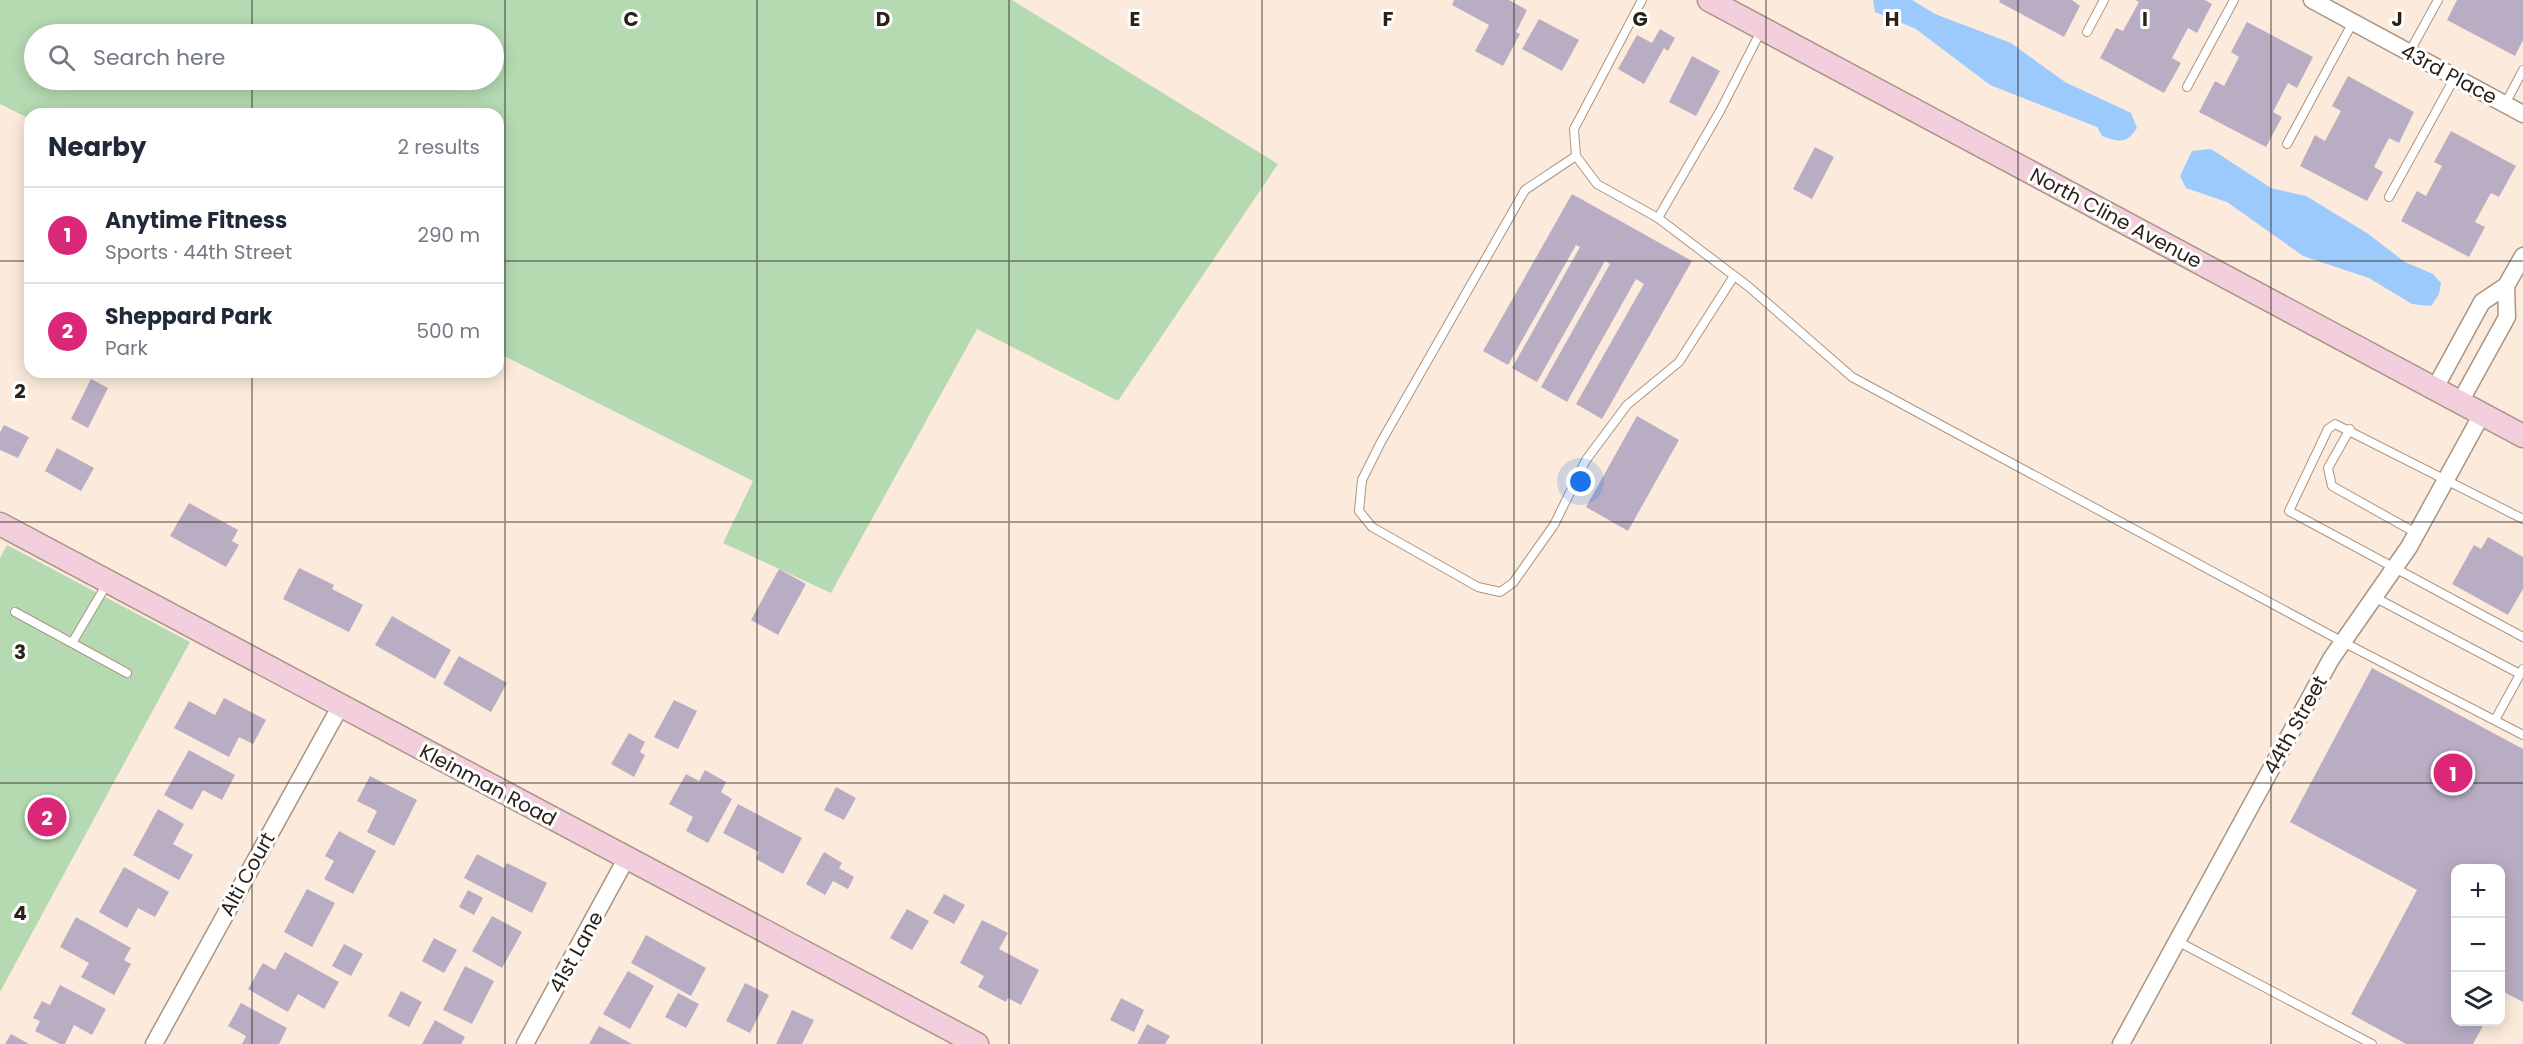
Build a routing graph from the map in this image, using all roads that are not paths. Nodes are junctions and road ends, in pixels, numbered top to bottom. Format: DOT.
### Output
graph roads {
  1 [pos="1642,0"];
  2 [pos="1709,0"];
  3 [pos="2104,0"];
  4 [pos="2234,0"];
  5 [pos="2312,0"];
  6 [pos="2438,0"];
  7 [pos="2353,22"];
  8 [pos="1762,29"];
  9 [pos="2086,32"];
  10 [pos="2409,52"];
  11 [pos="2523,70"];
  12 [pos="2455,77"];
  13 [pos="2187,87"];
  14 [pos="2505,104"];
  15 [pos="2523,114"];
  16 [pos="2287,144"];
  17 [pos="1576,156"];
  18 [pos="2389,197"];
  19 [pos="1658,218"];
  20 [pos="2523,256"];
  21 [pos="1734,276"];
  22 [pos="2506,286"];
  23 [pos="2435,388"];
  24 [pos="2460,402"];
  25 [pos="2482,414"];
  26 [pos="2350,429"];
  27 [pos="2523,436"];
  28 [pos="2447,479"];
  29 [pos="2523,519"];
  30 [pos="0,524"];
  31 [pos="2416,533"];
  32 [pos="2394,568"];
  33 [pos="108,581"];
  34 [pos="2374,597"];
  35 [pos="15,612"];
  36 [pos="2523,636"];
  37 [pos="2343,642"];
  38 [pos="72,643"];
  39 [pos="2522,672"];
  40 [pos="127,673"];
  41 [pos="341,705"];
  42 [pos="2495,720"];
  43 [pos="2523,735"];
  44 [pos="626,859"];
  45 [pos="2177,941"];
  46 [pos="154,1044"];
  47 [pos="525,1044"];
  48 [pos="977,1044"];
  49 [pos="2121,1044"];
  50 [pos="2372,1044"];
  1 -- 17 [label="lane"];
  2 -- 8 [label="street, North Cline Avenue"];
  3 -- 9 [label="lane"];
  4 -- 13 [label="lane"];
  5 -- 7 [label="street, 43rd Place"];
  6 -- 10 [label="lane"];
  7 -- 10 [label="street, 43rd Place"];
  7 -- 16 [label="lane"];
  8 -- 19 [label="lane"];
  8 -- 23 [label="street, North Cline Avenue"];
  10 -- 12 [label="street, 43rd Place"];
  11 -- 14 [label="lane"];
  12 -- 14 [label="street, 43rd Place"];
  12 -- 18 [label="lane"];
  14 -- 15 [label="street, 43rd Place"];
  17 -- 19 [label="lane"];
  17 -- 21 [label="lane"];
  19 -- 21 [label="lane"];
  20 -- 22 [label="street"];
  21 -- 37 [label="lane"];
  22 -- 23 [label="street"];
  22 -- 24 [label="street"];
  23 -- 24 [label="street, North Cline Avenue"];
  24 -- 25 [label="street, North Cline Avenue"];
  25 -- 27 [label="street, North Cline Avenue"];
  25 -- 28 [label="street, 44th Street"];
  26 -- 28 [label="lane"];
  26 -- 31 [label="lane"];
  26 -- 32 [label="lane"];
  28 -- 29 [label="lane"];
  28 -- 31 [label="street, 44th Street"];
  30 -- 33 [label="street, Kleinman Road"];
  31 -- 32 [label="street, 44th Street"];
  32 -- 34 [label="street, 44th Street"];
  32 -- 36 [label="lane"];
  33 -- 38 [label="lane"];
  33 -- 41 [label="street, Kleinman Road"];
  34 -- 37 [label="street, 44th Street"];
  34 -- 39 [label="lane"];
  35 -- 38 [label="lane"];
  37 -- 42 [label="lane"];
  37 -- 45 [label="street, 44th Street"];
  38 -- 40 [label="lane"];
  39 -- 42 [label="lane"];
  41 -- 44 [label="street, Kleinman Road"];
  41 -- 46 [label="street, Alti Court"];
  42 -- 43 [label="lane"];
  44 -- 47 [label="street, 41st Lane"];
  44 -- 48 [label="street, Kleinman Road"];
  45 -- 49 [label="street, 44th Street"];
  45 -- 50 [label="lane"];
}
